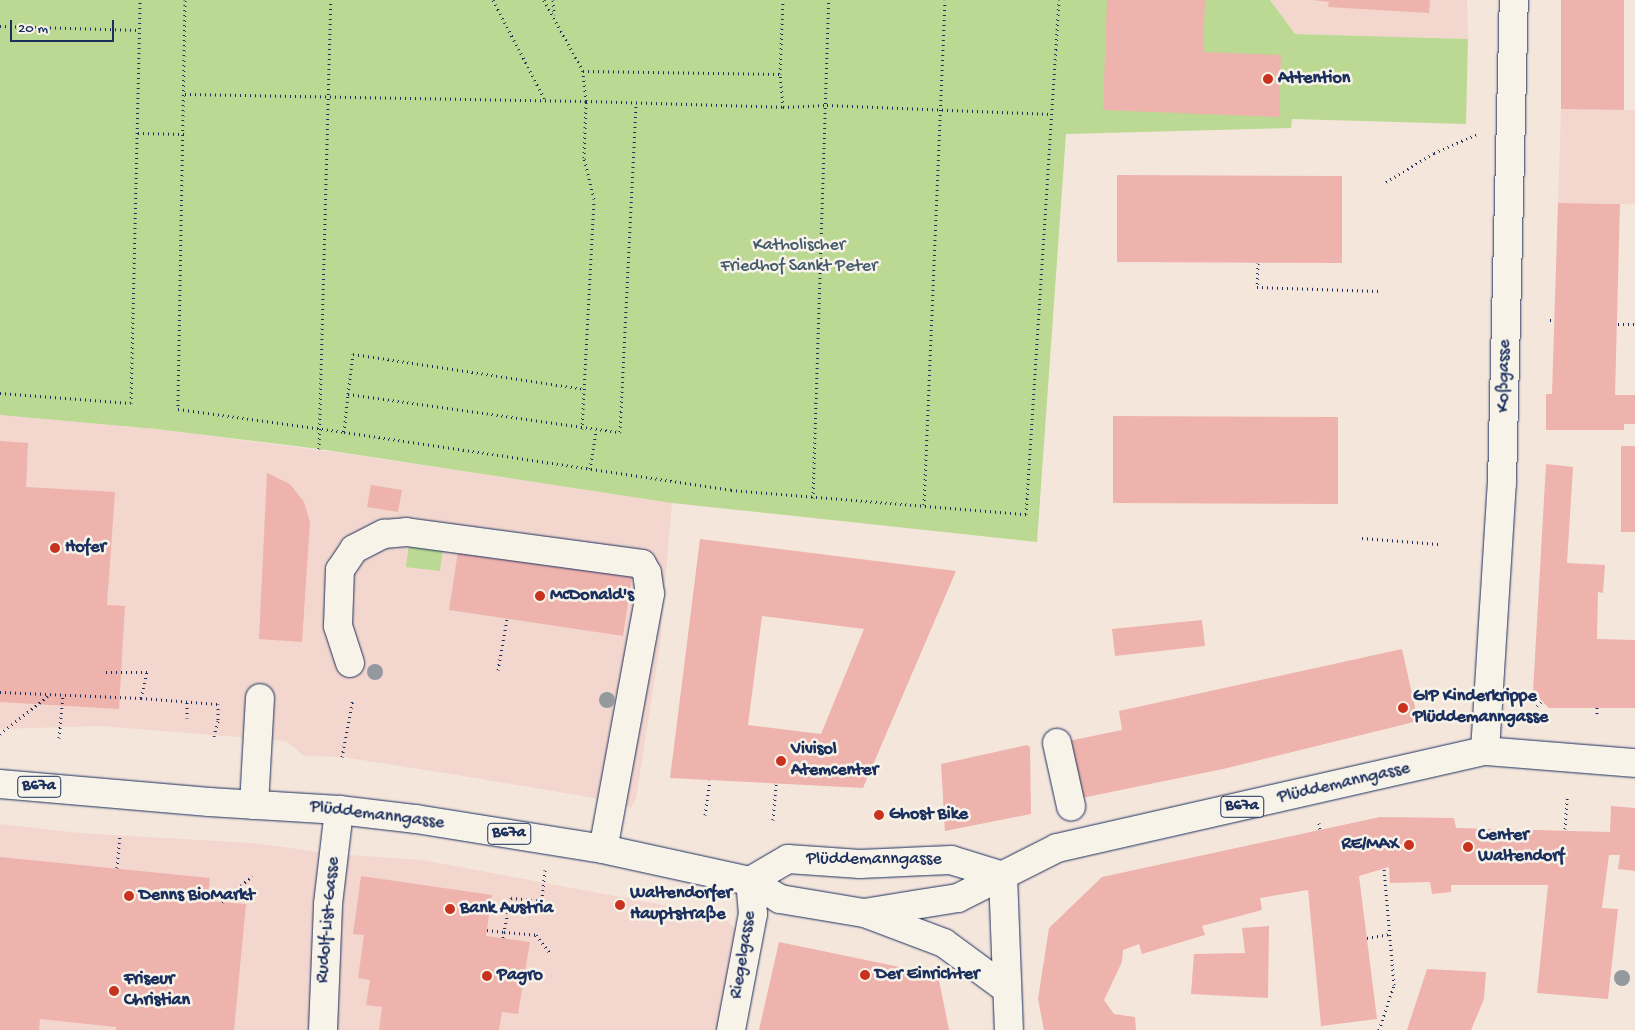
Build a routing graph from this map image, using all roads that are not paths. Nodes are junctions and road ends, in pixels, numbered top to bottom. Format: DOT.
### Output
graph roads {
  1 [pos="1514,0"];
  2 [pos="350,663"];
  3 [pos="260,698"];
  4 [pos="1057,743"];
  5 [pos="1486,751"];
  6 [pos="1635,763"];
  7 [pos="0,784"];
  8 [pos="254,805"];
  9 [pos="1071,806"];
  10 [pos="339,810"];
  11 [pos="603,849"];
  12 [pos="1003,876"];
  13 [pos="750,881"];
  14 [pos="864,913"];
  15 [pos="1005,988"];
  16 [pos="323,1030"];
  17 [pos="731,1030"];
  18 [pos="1008,1030"];
  1 -- 5 [label="main road, Koßgasse"];
  2 -- 11 [label="main road"];
  3 -- 8 [label="main road"];
  4 -- 9 [label="main road"];
  5 -- 6 [label="main road, Plüddemanngasse / B67a"];
  5 -- 12 [label="main road, Plüddemanngasse / B67a"];
  7 -- 8 [label="main road, Plüddemanngasse / B67a"];
  8 -- 10 [label="main road, Plüddemanngasse / B67a"];
  10 -- 11 [label="main road, Plüddemanngasse / B67a"];
  10 -- 16 [label="main road, Rudolf-List-Gasse"];
  11 -- 13 [label="main road, Plüddemanngasse / B67a"];
  12 -- 13 [label="main road, Plüddemanngasse"];
  12 -- 14 [label="main road, Plüddemanngasse / B67a"];
  12 -- 15 [label="main road"];
  13 -- 14 [label="main road, Plüddemanngasse / B67a"];
  13 -- 17 [label="main road, Riegelgasse"];
  14 -- 15 [label="main road"];
  15 -- 18 [label="main road"];
}
